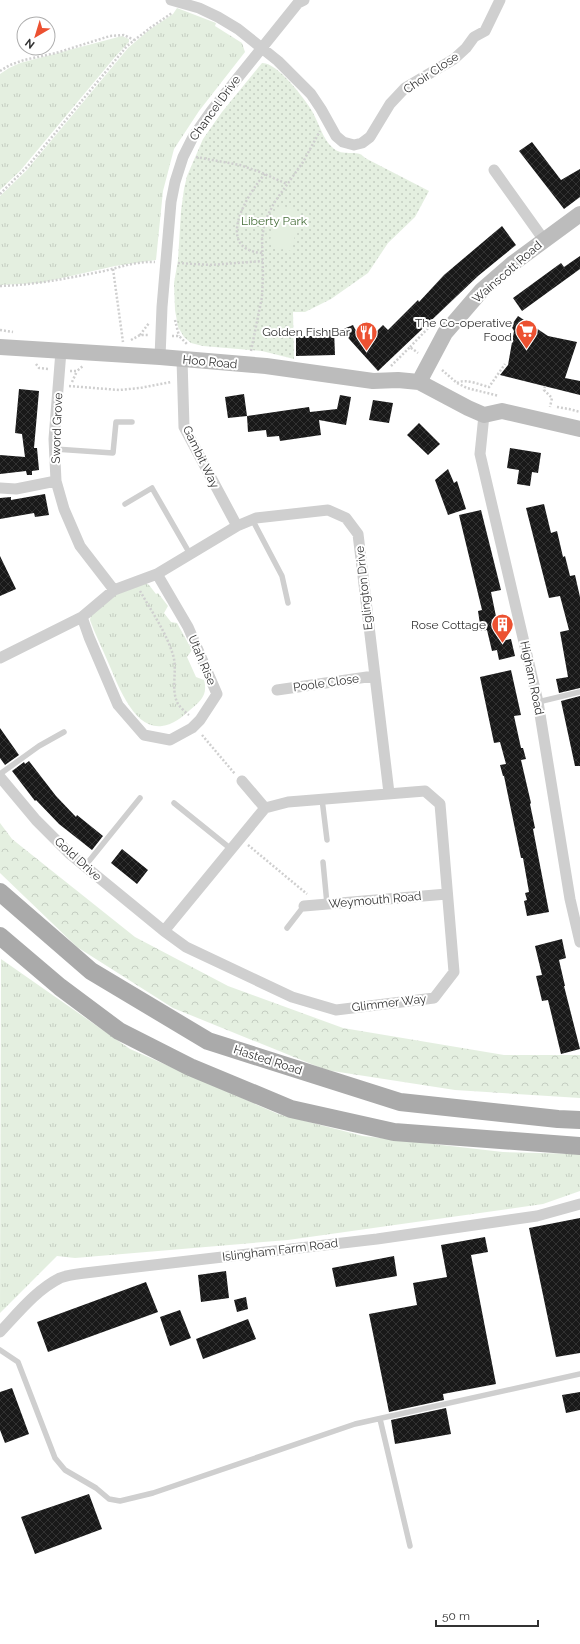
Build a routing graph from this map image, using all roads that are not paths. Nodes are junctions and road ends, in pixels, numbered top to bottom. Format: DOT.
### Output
graph roads {
  1 [pos="304,0"];
  2 [pos="500,0"];
  3 [pos="174,1"];
  4 [pos="262,48"];
  5 [pos="494,170"];
  6 [pos="580,214"];
  7 [pos="544,240"];
  8 [pos="0,347"];
  9 [pos="61,351"];
  10 [pos="160,357"];
  11 [pos="182,367"];
  12 [pos="419,382"];
  13 [pos="484,415"];
  14 [pos="132,422"];
  15 [pos="580,429"];
  16 [pos="55,449"];
  17 [pos="56,482"];
  18 [pos="0,488"];
  19 [pos="125,504"];
  20 [pos="252,519"];
  21 [pos="237,526"];
  22 [pos="190,554"];
  23 [pos="157,574"];
  24 [pos="114,590"];
  25 [pos="288,603"];
  26 [pos="82,618"];
  27 [pos="0,658"];
  28 [pos="374,676"];
  29 [pos="277,690"];
  30 [pos="580,692"];
  31 [pos="538,702"];
  32 [pos="64,732"];
  33 [pos="0,774"];
  34 [pos="0,778"];
  35 [pos="242,782"];
  36 [pos="389,793"];
  37 [pos="140,798"];
  38 [pos="322,799"];
  39 [pos="174,804"];
  40 [pos="265,808"];
  41 [pos="326,840"];
  42 [pos="231,849"];
  43 [pos="323,862"];
  44 [pos="85,866"];
  45 [pos="0,892"];
  46 [pos="447,894"];
  47 [pos="324,904"];
  48 [pos="304,906"];
  49 [pos="287,928"];
  50 [pos="164,931"];
  51 [pos="0,936"];
  52 [pos="580,942"];
  53 [pos="580,1120"];
  54 [pos="580,1146"];
  55 [pos="580,1204"];
  56 [pos="0,1332"];
  57 [pos="0,1350"];
  58 [pos="580,1374"];
  59 [pos="380,1418"];
  60 [pos="410,1546"];
  1 -- 4 [label="street, Chancel Drive"];
  2 -- 4 [label="street, Choir Close"];
  3 -- 4 [label="street, Choir Close"];
  4 -- 10 [label="street, Chancel Drive"];
  5 -- 7 [label="street"];
  6 -- 7 [label="main road, Wainscott Road"];
  7 -- 12 [label="main road, Wainscott Road"];
  8 -- 9 [label="main road, Hoo Road"];
  9 -- 10 [label="main road, Hoo Road"];
  9 -- 16 [label="street, Sword Grove"];
  10 -- 11 [label="main road, Hoo Road"];
  11 -- 12 [label="main road, Hoo Road"];
  11 -- 21 [label="street, Gambit Way"];
  12 -- 13 [label="main road"];
  13 -- 15 [label="main road"];
  13 -- 31 [label="street, Higham Road"];
  14 -- 16 [label="lane"];
  16 -- 17 [label="street, Sword Grove"];
  17 -- 18 [label="street"];
  17 -- 24 [label="street, Sword Grove"];
  19 -- 22 [label="lane"];
  20 -- 21 [label="street, Eglington Drive"];
  20 -- 25 [label="lane"];
  20 -- 28 [label="street, Eglington Drive"];
  21 -- 22 [label="street, Eglington Drive"];
  22 -- 23 [label="street, Eglington Drive"];
  23 -- 24 [label="street, Eglington Drive"];
  23 -- 26 [label="street, Utah Rise"];
  24 -- 26 [label="street"];
  26 -- 27 [label="street"];
  28 -- 29 [label="street, Poole Close"];
  28 -- 36 [label="street, Eglington Drive"];
  30 -- 31 [label="lane"];
  31 -- 52 [label="street, Higham Road"];
  32 -- 33 [label="lane"];
  34 -- 44 [label="street, Gold Drive"];
  35 -- 40 [label="street"];
  36 -- 38 [label="street, Glimmer Way"];
  36 -- 46 [label="street, Glimmer Way"];
  37 -- 44 [label="lane"];
  38 -- 40 [label="street, Glimmer Way"];
  38 -- 41 [label="lane"];
  39 -- 42 [label="lane"];
  40 -- 42 [label="street"];
  42 -- 50 [label="street"];
  43 -- 47 [label="lane"];
  44 -- 50 [label="street, Gold Drive"];
  45 -- 53 [label="main road, Hasted Road"];
  46 -- 47 [label="street, Weymouth Road"];
  46 -- 50 [label="street, Glimmer Way"];
  47 -- 48 [label="street, Weymouth Road"];
  48 -- 49 [label="lane"];
  51 -- 54 [label="main road"];
  55 -- 56 [label="street, Islingham Farm Road"];
  57 -- 59 [label="lane"];
  58 -- 59 [label="lane"];
  59 -- 60 [label="lane"];
}
